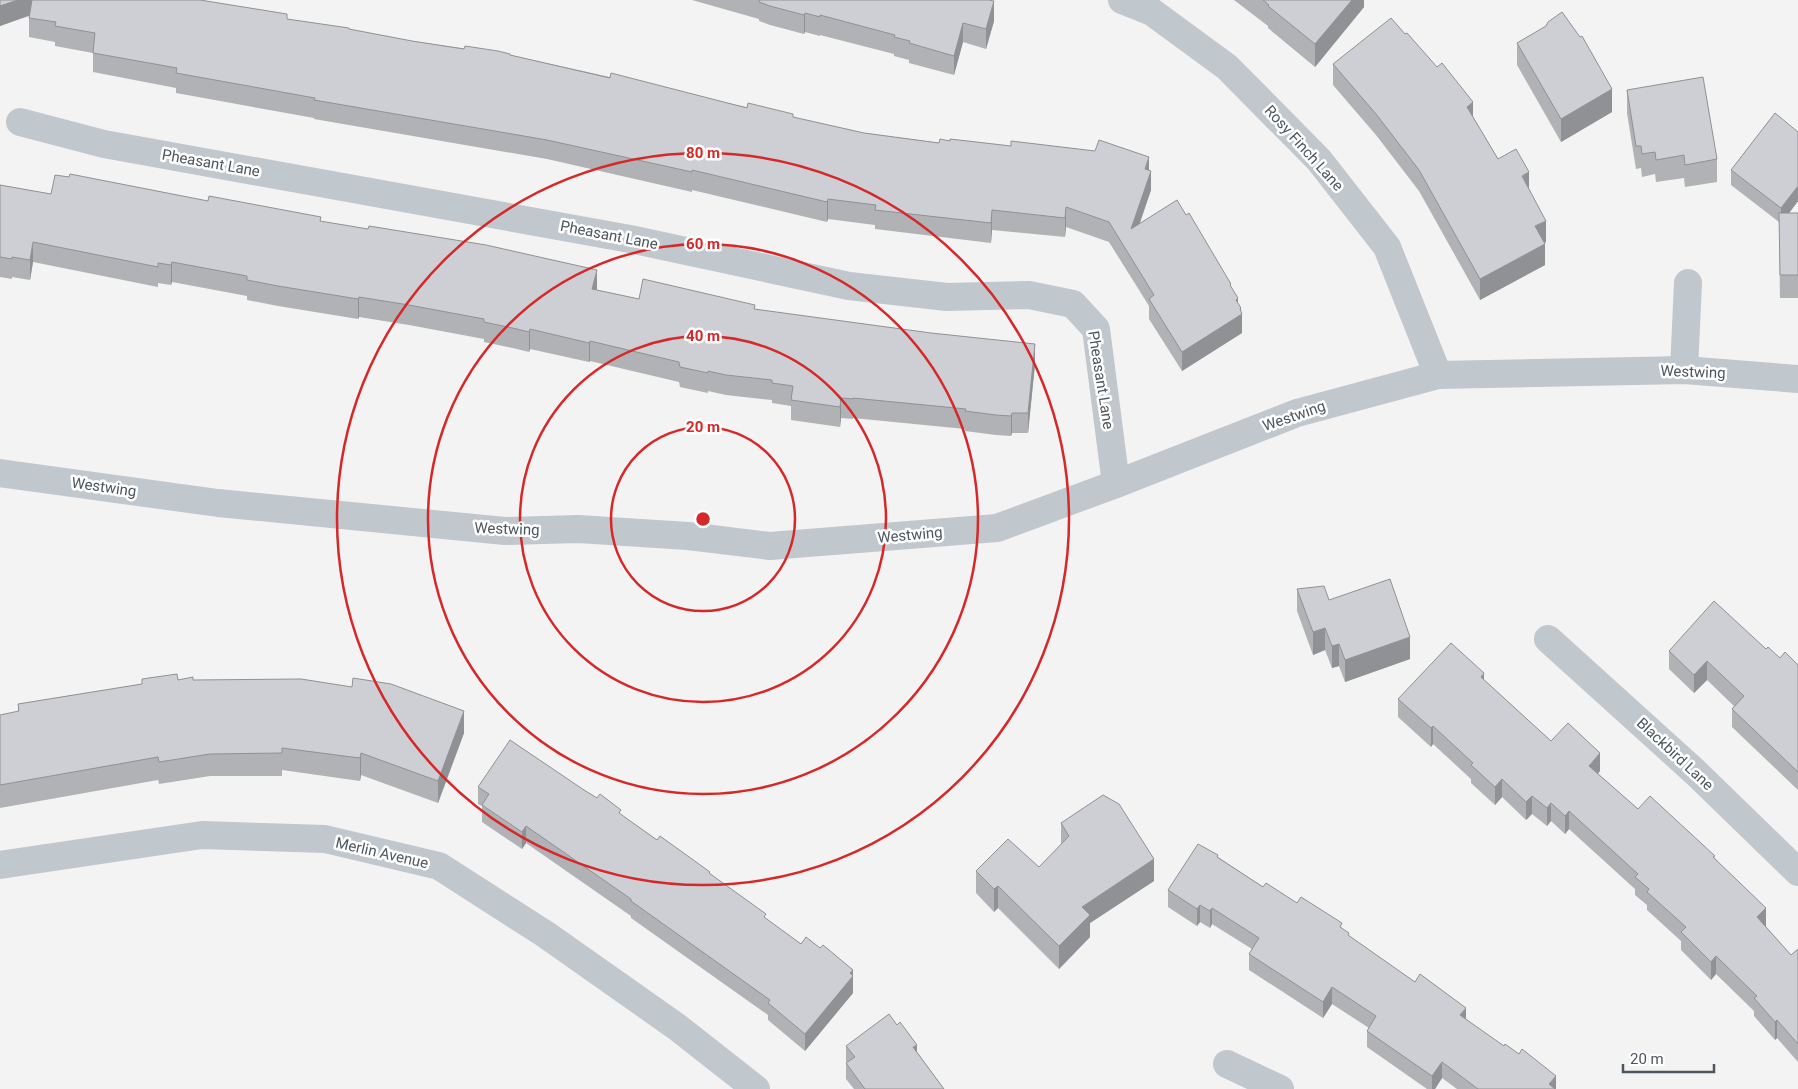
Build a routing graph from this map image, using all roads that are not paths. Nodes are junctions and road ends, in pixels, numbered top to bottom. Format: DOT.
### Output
graph roads {
  1 [pos="1122,0"];
  2 [pos="20,122"];
  3 [pos="1688,283"];
  4 [pos="1684,370"];
  5 [pos="1438,375"];
  6 [pos="1798,379"];
  7 [pos="0,473"];
  8 [pos="1116,484"];
  9 [pos="1548,640"];
  10 [pos="0,865"];
  11 [pos="1798,872"];
  12 [pos="1227,1064"];
  13 [pos="756,1089"];
  14 [pos="1280,1089"];
  1 -- 5 [label="street, Rosy Finch Lane"];
  2 -- 8 [label="street, Pheasant Lane"];
  3 -- 4 [label="street"];
  4 -- 5 [label="street, Westwing"];
  4 -- 6 [label="street, Westwing"];
  5 -- 8 [label="street, Westwing"];
  7 -- 8 [label="street, Westwing"];
  9 -- 11 [label="street, Blackbird Lane"];
  10 -- 13 [label="street, Merlin Avenue"];
  12 -- 14 [label="street"];
}
